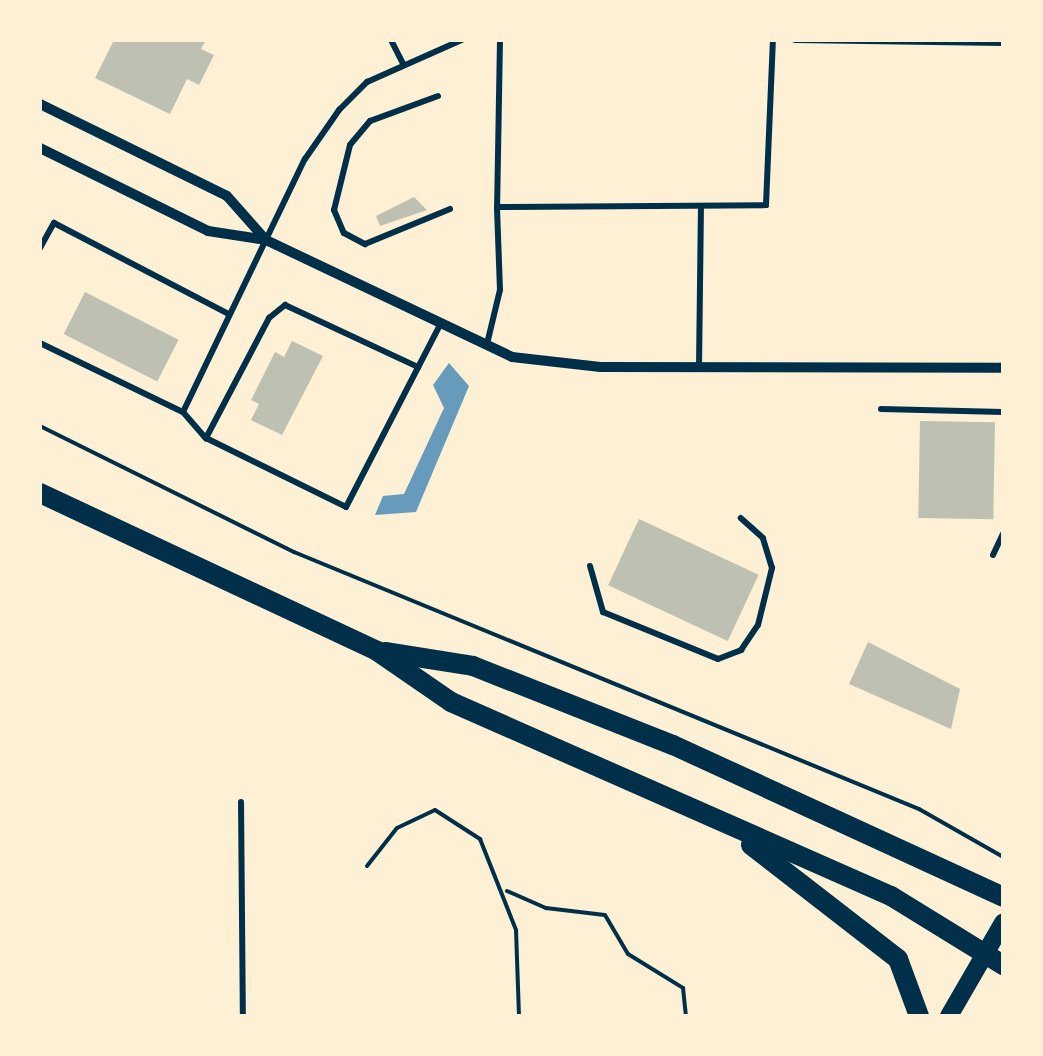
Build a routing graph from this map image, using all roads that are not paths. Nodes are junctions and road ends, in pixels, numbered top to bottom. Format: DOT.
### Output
graph roads {
  1 [pos="390,40"];
  2 [pos="462,40"];
  3 [pos="500,40"];
  4 [pos="773,40"];
  5 [pos="796,40"];
  6 [pos="1003,43"];
  7 [pos="403,64"];
  8 [pos="438,96"];
  9 [pos="40,104"];
  10 [pos="40,148"];
  11 [pos="700,206"];
  12 [pos="497,207"];
  13 [pos="450,209"];
  14 [pos="266,240"];
  15 [pos="40,248"];
  16 [pos="227,313"];
  17 [pos="440,326"];
  18 [pos="40,343"];
  19 [pos="486,348"];
  20 [pos="418,367"];
  21 [pos="699,367"];
  22 [pos="1003,368"];
  23 [pos="881,409"];
  24 [pos="182,412"];
  25 [pos="1003,412"];
  26 [pos="206,438"];
  27 [pos="40,492"];
  28 [pos="741,518"];
  29 [pos="1003,534"];
  30 [pos="993,555"];
  31 [pos="590,566"];
  32 [pos="378,651"];
  33 [pos="241,802"];
  34 [pos="725,826"];
  35 [pos="1003,896"];
  36 [pos="1003,923"];
  37 [pos="995,958"];
  38 [pos="243,1016"];
  39 [pos="919,1016"];
  40 [pos="949,1016"];
  1 -- 7 [label="lane"];
  2 -- 7 [label="lane"];
  3 -- 12 [label="lane"];
  4 -- 11 [label="lane"];
  5 -- 6 [label="lane"];
  7 -- 14 [label="lane"];
  8 -- 13 [label="lane"];
  9 -- 14 [label="street"];
  10 -- 14 [label="street"];
  11 -- 12 [label="lane"];
  11 -- 21 [label="lane"];
  12 -- 19 [label="lane"];
  14 -- 16 [label="lane"];
  14 -- 17 [label="street"];
  15 -- 16 [label="lane"];
  16 -- 24 [label="lane"];
  17 -- 19 [label="street"];
  17 -- 20 [label="lane"];
  18 -- 24 [label="lane"];
  19 -- 21 [label="street"];
  20 -- 26 [label="lane"];
  20 -- 26 [label="lane"];
  21 -- 22 [label="street"];
  23 -- 25 [label="lane"];
  24 -- 26 [label="lane"];
  27 -- 32 [label="main road"];
  28 -- 31 [label="lane"];
  29 -- 30 [label="lane"];
  32 -- 34 [label="main road"];
  32 -- 35 [label="main road"];
  33 -- 38 [label="lane"];
  34 -- 37 [label="main road"];
  34 -- 39 [label="main road"];
  36 -- 37 [label="main road"];
  37 -- 40 [label="main road"];
}
